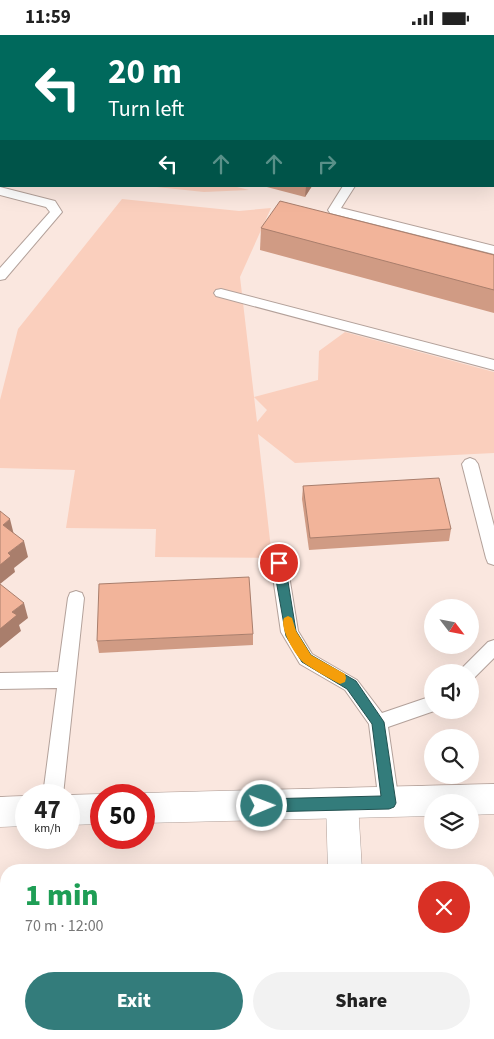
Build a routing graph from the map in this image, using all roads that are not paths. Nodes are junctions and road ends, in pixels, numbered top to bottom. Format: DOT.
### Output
graph roads {
  1 [pos="348,187"];
  2 [pos="0,191"];
  3 [pos="494,250"];
  4 [pos="0,276"];
  5 [pos="221,293"];
  6 [pos="494,365"];
  7 [pos="470,464"];
  8 [pos="494,558"];
  9 [pos="279,563"];
  10 [pos="76,598"];
  11 [pos="494,647"];
  12 [pos="477,664"];
  13 [pos="66,680"];
  14 [pos="0,681"];
  15 [pos="424,707"];
  16 [pos="378,722"];
  17 [pos="54,784"];
  18 [pos="494,799"];
  19 [pos="389,803"];
  20 [pos="342,804"];
  21 [pos="155,808"];
  22 [pos="15,811"];
  23 [pos="0,812"];
  24 [pos="345,864"];
  1 -- 3 [label="lane"];
  2 -- 4 [label="lane"];
  5 -- 6 [label="lane"];
  7 -- 8 [label="lane"];
  9 -- 16 [label="lane"];
  10 -- 13 [label="lane"];
  11 -- 12 [label="lane"];
  13 -- 14 [label="lane"];
  13 -- 17 [label="lane"];
  15 -- 16 [label="lane"];
  16 -- 19 [label="lane"];
  18 -- 19 [label="main road"];
  19 -- 20 [label="main road"];
  20 -- 21 [label="main road"];
  20 -- 24 [label="main road"];
  22 -- 23 [label="main road"];
}
